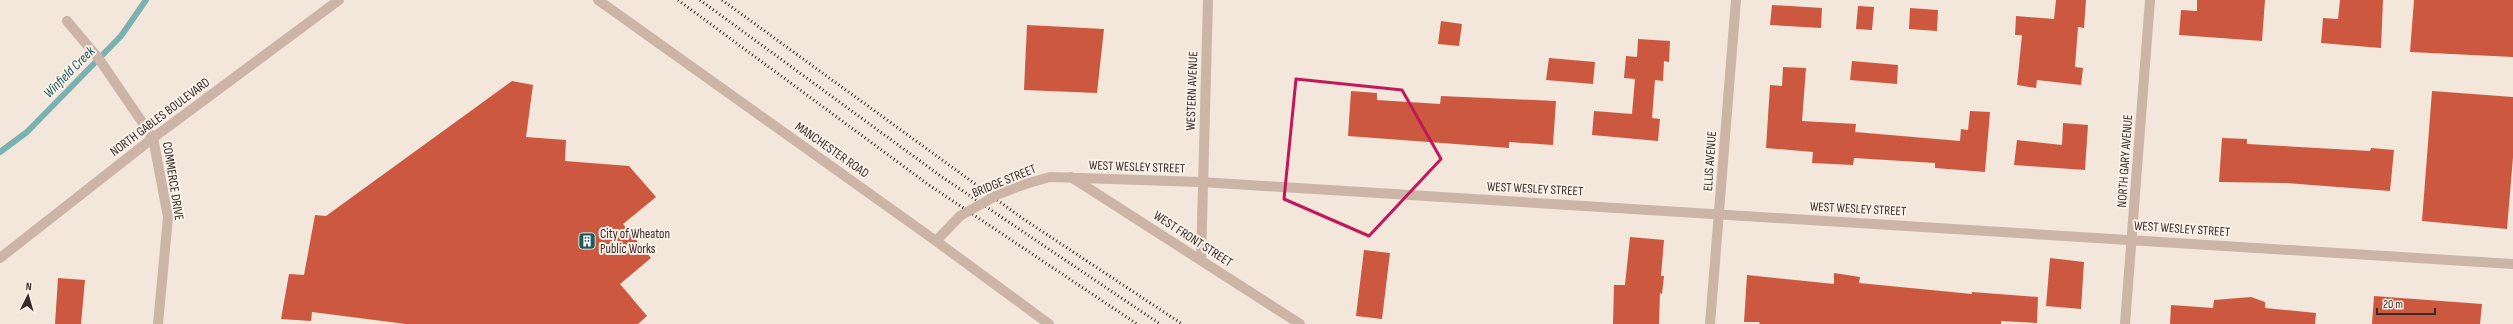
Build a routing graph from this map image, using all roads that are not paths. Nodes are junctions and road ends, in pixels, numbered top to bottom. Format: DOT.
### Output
graph roads {
  1 [pos="339,0"];
  2 [pos="598,0"];
  3 [pos="1208,0"];
  4 [pos="1736,0"];
  5 [pos="2150,0"];
  6 [pos="67,21"];
  7 [pos="153,138"];
  8 [pos="1071,177"];
  9 [pos="1201,182"];
  10 [pos="1719,214"];
  11 [pos="2133,239"];
  12 [pos="936,241"];
  13 [pos="0,258"];
  14 [pos="1201,260"];
  15 [pos="2513,264"];
  16 [pos="158,324"];
  17 [pos="1049,324"];
  18 [pos="1300,324"];
  19 [pos="1710,324"];
  20 [pos="2125,324"];
  1 -- 7 [label="street, NORTH GABLES BOULEVARD"];
  2 -- 12 [label="street, MANCHESTER ROAD"];
  3 -- 9 [label="street, WESTERN AVENUE"];
  4 -- 10 [label="street, ELLIS AVENUE"];
  5 -- 11 [label="street, NORTH GARY AVENUE"];
  6 -- 7 [label="street, COMMERCE DRIVE"];
  7 -- 13 [label="street, NORTH GABLES BOULEVARD"];
  7 -- 16 [label="street, COMMERCE DRIVE"];
  8 -- 9 [label="street, WEST WESLEY STREET"];
  8 -- 12 [label="street, BRIDGE STREET, bridge"];
  8 -- 14 [label="street, WEST FRONT STREET"];
  9 -- 10 [label="street, WEST WESLEY STREET"];
  9 -- 14 [label="street, WEST WESLEY STREET"];
  10 -- 11 [label="street, WEST WESLEY STREET"];
  10 -- 19 [label="street, ELLIS AVENUE"];
  11 -- 15 [label="street, WEST WESLEY STREET"];
  11 -- 20 [label="street, NORTH GARY AVENUE"];
  12 -- 17 [label="street, MANCHESTER ROAD"];
  14 -- 18 [label="street, WEST FRONT STREET"];
}
